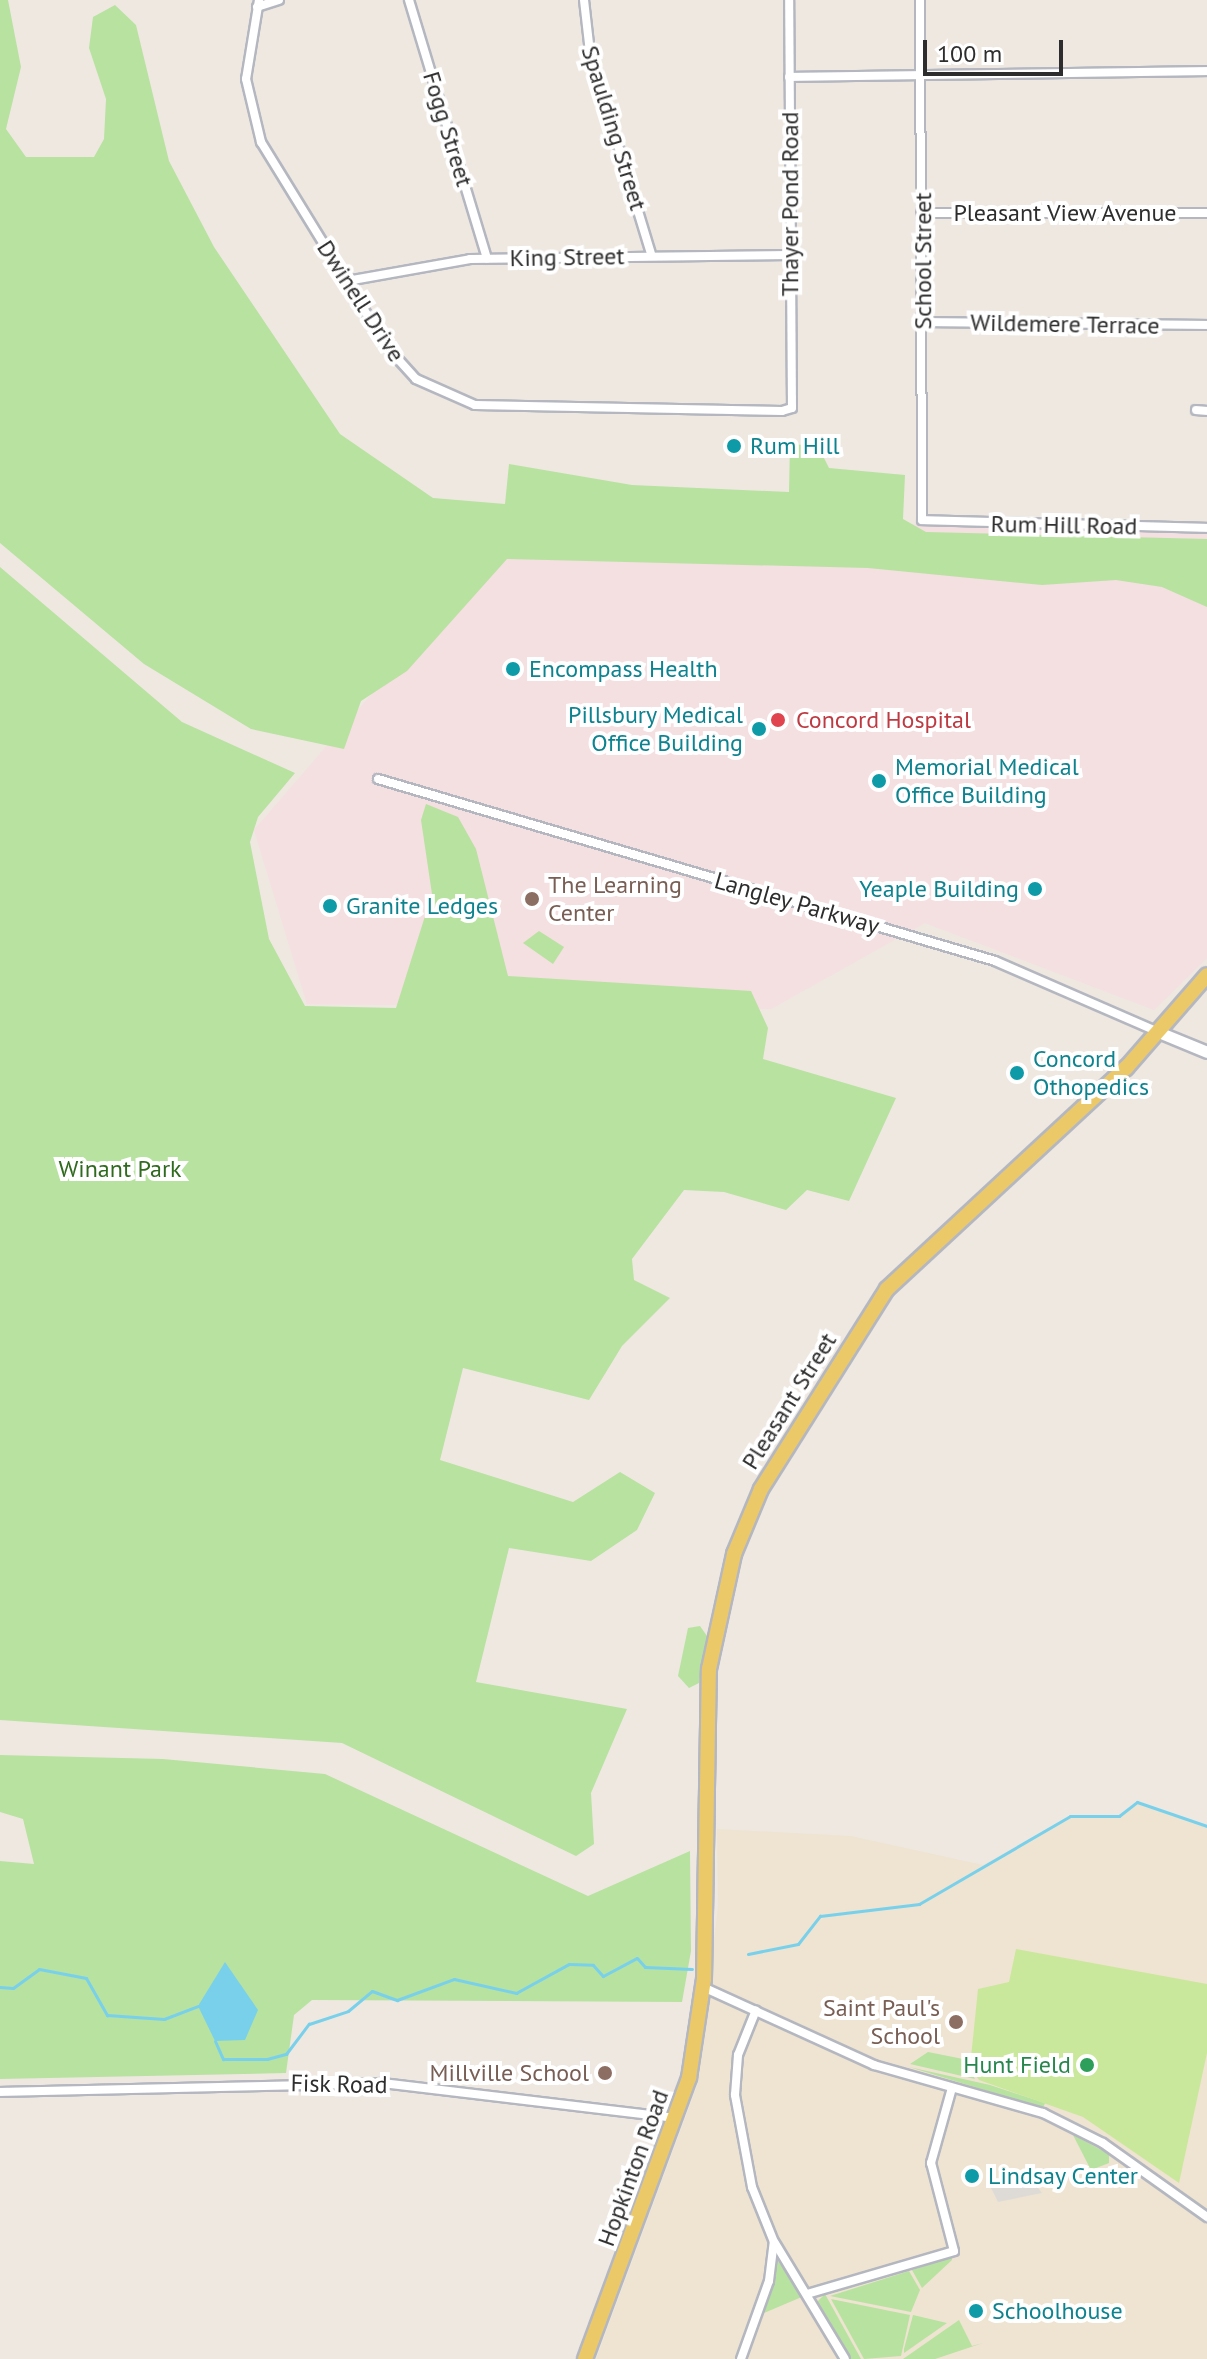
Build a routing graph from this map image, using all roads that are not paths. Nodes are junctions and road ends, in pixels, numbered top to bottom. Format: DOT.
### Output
graph roads {
  1 [pos="279,0"];
  2 [pos="409,0"];
  3 [pos="584,0"];
  4 [pos="789,0"];
  5 [pos="920,0"];
  6 [pos="258,3"];
  7 [pos="1207,71"];
  8 [pos="789,77"];
  9 [pos="922,78"];
  10 [pos="923,213"];
  11 [pos="1207,213"];
  12 [pos="651,254"];
  13 [pos="790,255"];
  14 [pos="487,259"];
  15 [pos="347,281"];
  16 [pos="924,322"];
  17 [pos="1207,325"];
  18 [pos="792,408"];
  19 [pos="1196,410"];
  20 [pos="1207,411"];
  21 [pos="922,520"];
  22 [pos="1207,528"];
  23 [pos="378,779"];
  24 [pos="1207,975"];
  25 [pos="1156,1031"];
  26 [pos="1207,1052"];
  27 [pos="703,1987"];
  28 [pos="756,2010"];
  29 [pos="952,2088"];
  30 [pos="0,2092"];
  31 [pos="677,2118"];
  32 [pos="1207,2217"];
  33 [pos="774,2242"];
  34 [pos="807,2294"];
  35 [pos="585,2359"];
  36 [pos="741,2359"];
  37 [pos="845,2359"];
  1 -- 6 [label="street"];
  2 -- 14 [label="street, Fogg Street"];
  3 -- 12 [label="street, Spaulding Street"];
  4 -- 8 [label="street, Thayer Pond Road"];
  5 -- 9 [label="street, School Street"];
  6 -- 15 [label="street, Dwinell Drive"];
  7 -- 9 [label="street"];
  8 -- 9 [label="street"];
  8 -- 13 [label="street, Thayer Pond Road"];
  9 -- 10 [label="street, School Street"];
  10 -- 11 [label="street, Pleasant View Avenue"];
  10 -- 16 [label="street, School Street"];
  12 -- 13 [label="street, King Street"];
  12 -- 14 [label="street, King Street"];
  13 -- 18 [label="street, Thayer Pond Road"];
  14 -- 15 [label="street, King Street"];
  15 -- 18 [label="street, Dwinell Drive"];
  16 -- 17 [label="street, Wildemere Terrace"];
  16 -- 21 [label="street, School Street"];
  19 -- 20 [label="street"];
  21 -- 22 [label="street, Rum Hill Road"];
  23 -- 25 [label="street, Langley Parkway"];
  24 -- 25 [label="main road, Pleasant Street"];
  25 -- 26 [label="street, Langley Parkway"];
  25 -- 27 [label="main road, Pleasant Street"];
  27 -- 28 [label="street"];
  27 -- 31 [label="main road, Hopkinton Road"];
  28 -- 29 [label="street"];
  28 -- 33 [label="street"];
  29 -- 32 [label="street"];
  29 -- 34 [label="street"];
  30 -- 31 [label="street, Fisk Road"];
  31 -- 35 [label="main road, Hopkinton Road"];
  33 -- 34 [label="street"];
  33 -- 36 [label="street"];
  34 -- 37 [label="street"];
}
